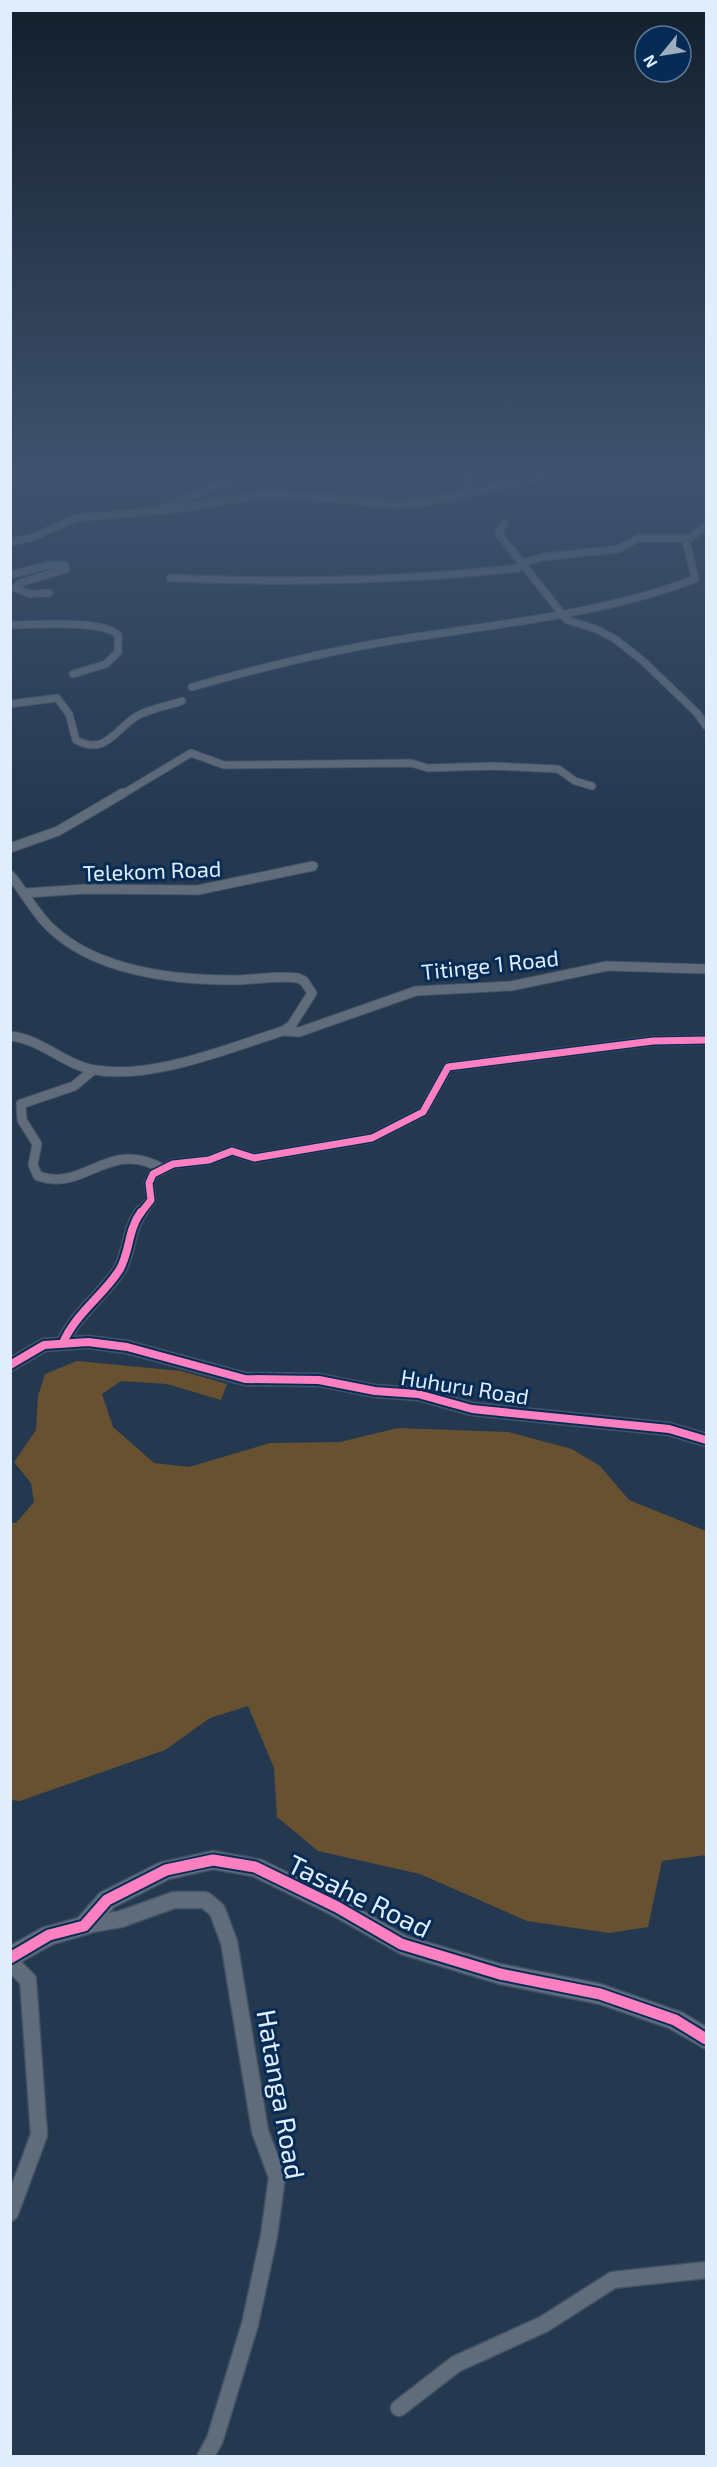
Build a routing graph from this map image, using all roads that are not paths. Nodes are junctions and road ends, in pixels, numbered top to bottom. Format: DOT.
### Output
graph roads {
  1 [pos="17,586"];
  2 [pos="541,586"];
  3 [pos="676,586"];
  4 [pos="49,593"];
  5 [pos="562,613"];
  6 [pos="10,625"];
  7 [pos="74,674"];
  8 [pos="192,687"];
  9 [pos="182,701"];
  10 [pos="10,704"];
  11 [pos="706,726"];
  12 [pos="592,786"];
  13 [pos="10,848"];
  14 [pos="312,866"];
  15 [pos="10,875"];
  16 [pos="26,893"];
  17 [pos="706,969"];
  18 [pos="283,1031"];
  19 [pos="10,1036"];
  20 [pos="706,1040"];
  21 [pos="93,1070"];
  22 [pos="163,1169"];
  23 [pos="63,1342"];
  24 [pos="10,1365"];
  25 [pos="706,1440"];
  26 [pos="84,1926"];
  27 [pos="10,1960"];
  28 [pos="706,2039"];
  29 [pos="10,2213"];
  30 [pos="706,2270"];
  31 [pos="399,2408"];
  32 [pos="206,2457"];
  1 -- 4 [label="street"];
  2 -- 5 [label="street"];
  3 -- 5 [label="street"];
  5 -- 8 [label="street"];
  5 -- 11 [label="street"];
  6 -- 7 [label="street"];
  9 -- 10 [label="street"];
  12 -- 13 [label="street"];
  14 -- 16 [label="street, Telekom Road"];
  15 -- 16 [label="street"];
  16 -- 18 [label="street"];
  17 -- 18 [label="street, Titinge 1 Road"];
  18 -- 21 [label="street, Titinge 1 Road"];
  19 -- 21 [label="street, Titinge 1 Road"];
  20 -- 22 [label="street"];
  21 -- 22 [label="street"];
  22 -- 23 [label="street"];
  23 -- 24 [label="street, Huhuru Road"];
  23 -- 25 [label="street, Huhuru Road"];
  26 -- 27 [label="street"];
  26 -- 28 [label="street, Tasahe Road"];
  26 -- 32 [label="street, Hatanga Road"];
  27 -- 29 [label="street"];
  30 -- 31 [label="street"];
}
